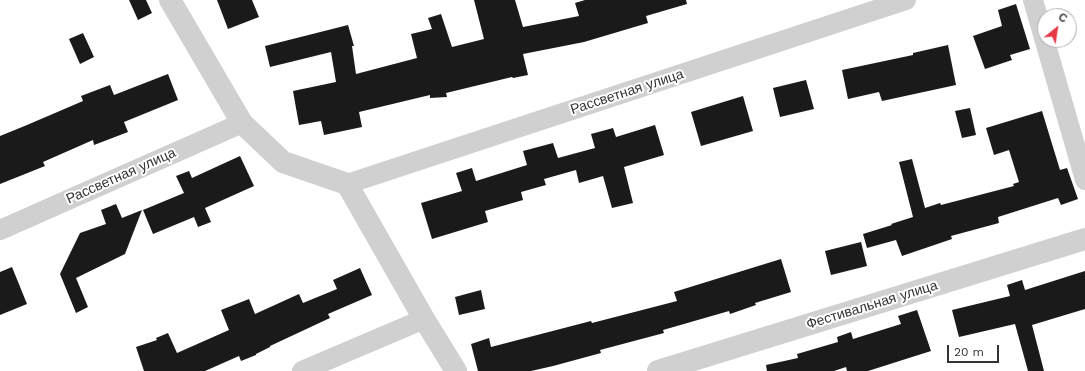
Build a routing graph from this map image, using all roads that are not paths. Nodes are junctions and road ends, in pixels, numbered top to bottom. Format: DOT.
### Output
graph roads {
  1 [pos="170,0"];
  2 [pos="906,0"];
  3 [pos="1033,0"];
  4 [pos="242,123"];
  5 [pos="1085,180"];
  6 [pos="347,184"];
  7 [pos="0,230"];
  8 [pos="1085,239"];
  9 [pos="424,318"];
  10 [pos="302,371"];
  11 [pos="456,371"];
  12 [pos="658,371"];
  1 -- 4 [label="street"];
  2 -- 6 [label="street, Рассветная улица"];
  3 -- 5 [label="street"];
  4 -- 6 [label="street"];
  4 -- 7 [label="street, Рассветная улица"];
  6 -- 9 [label="street"];
  8 -- 12 [label="street, Фестивальная улица"];
  9 -- 10 [label="street"];
  9 -- 11 [label="street"];
}
